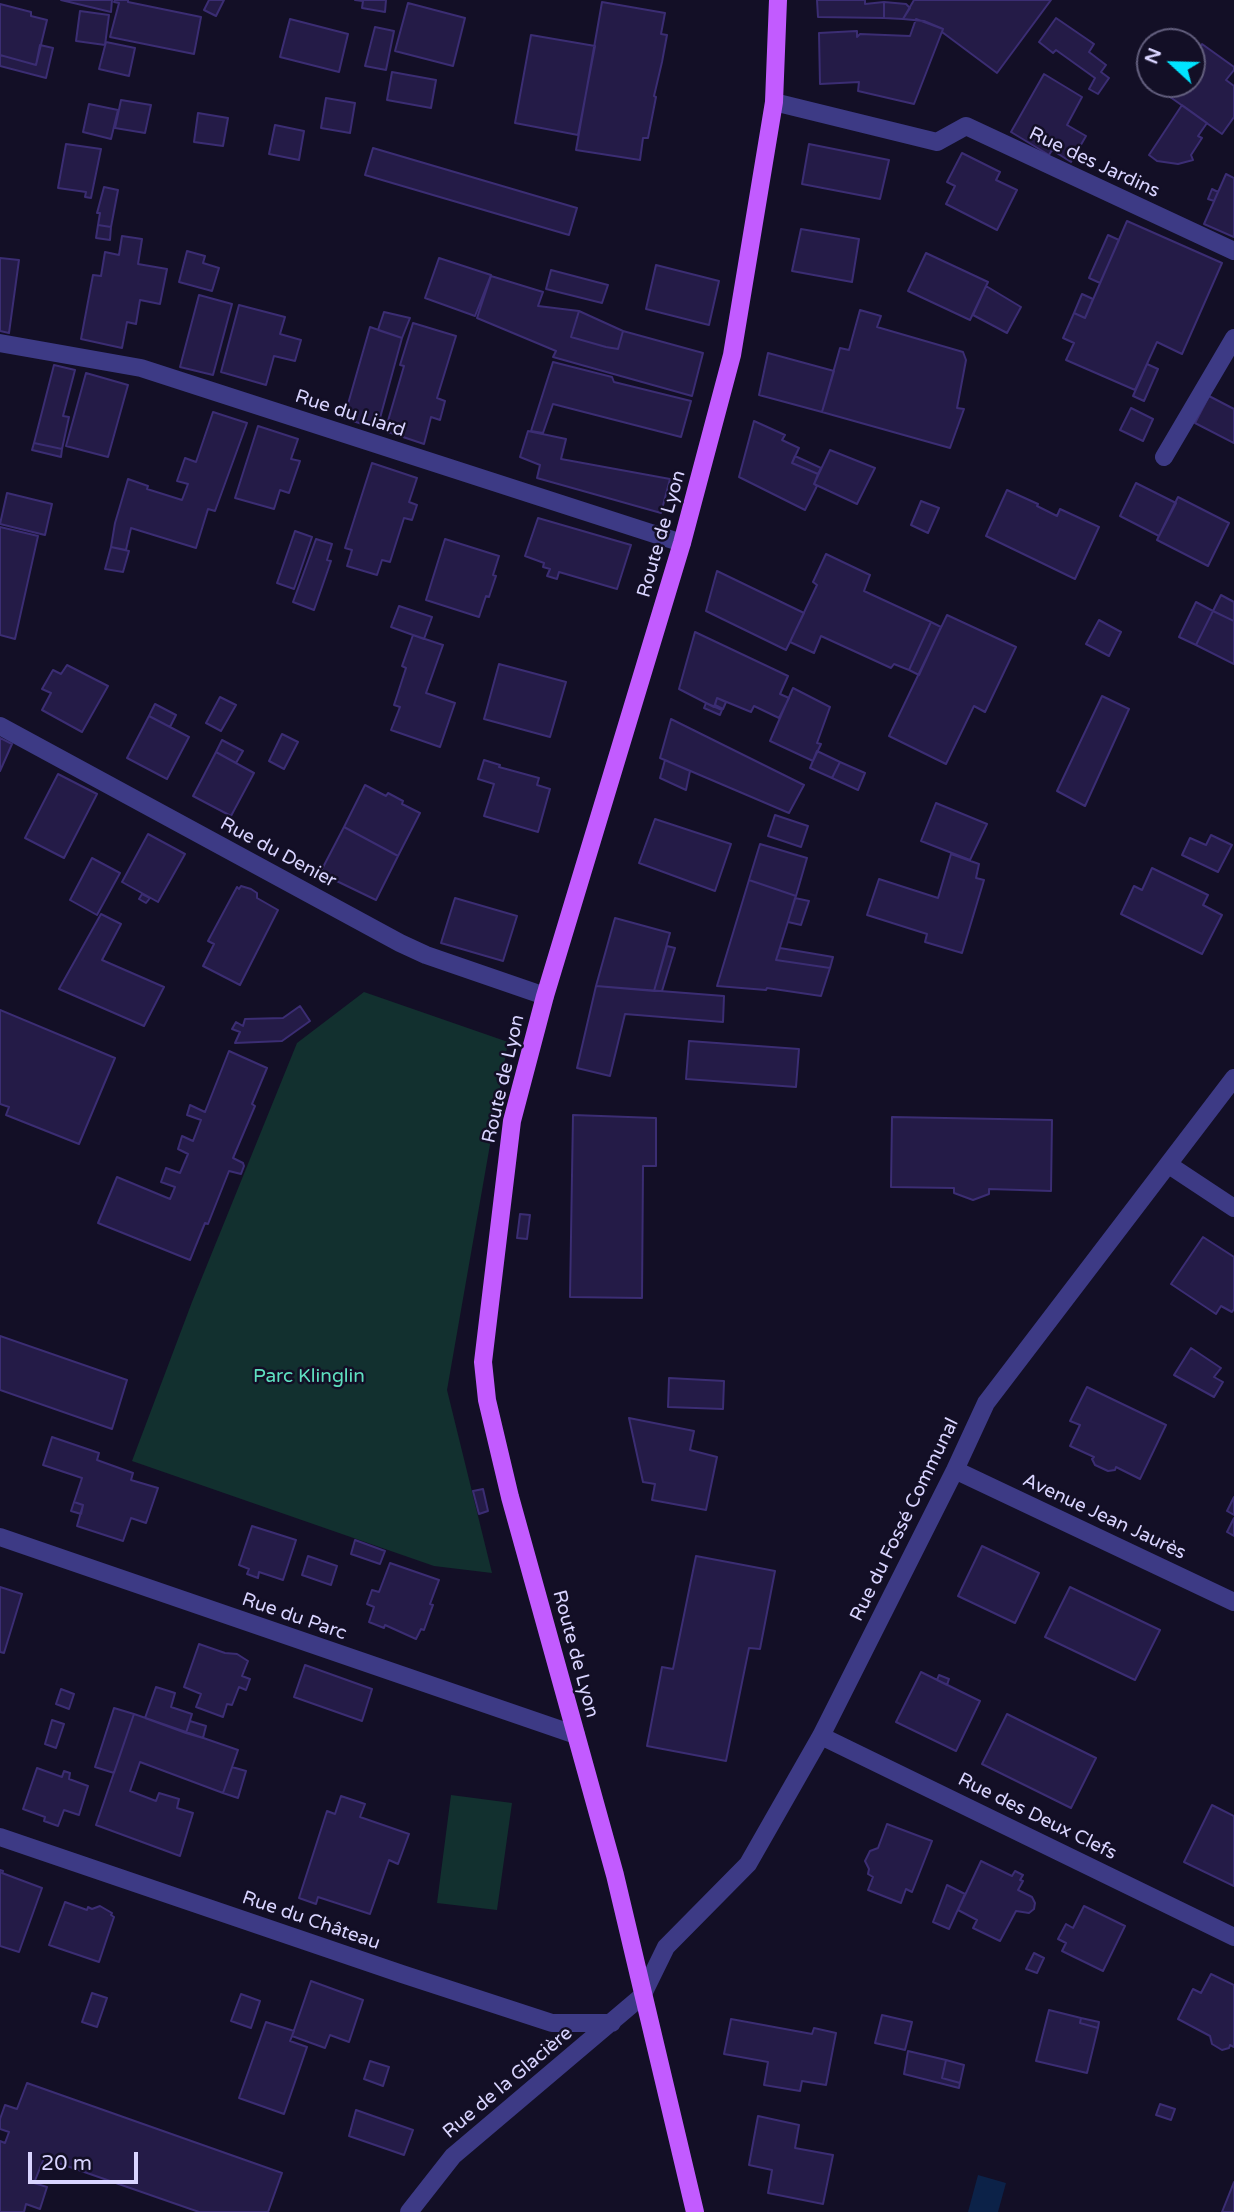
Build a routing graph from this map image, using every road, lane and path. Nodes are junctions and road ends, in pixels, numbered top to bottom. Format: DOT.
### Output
graph roads {
  1 [pos="778,0"];
  2 [pos="774,102"];
  3 [pos="1234,251"];
  4 [pos="1234,338"];
  5 [pos="0,343"];
  6 [pos="1164,457"];
  7 [pos="682,543"];
  8 [pos="0,726"];
  9 [pos="545,996"];
  10 [pos="1234,1078"];
  11 [pos="1169,1165"];
  12 [pos="1234,1208"];
  13 [pos="956,1470"];
  14 [pos="0,1537"];
  15 [pos="1234,1602"];
  16 [pos="576,1735"];
  17 [pos="821,1736"];
  18 [pos="0,1837"];
  19 [pos="1234,1937"];
  20 [pos="642,1996"];
  21 [pos="612,2023"];
  22 [pos="410,2212"];
  23 [pos="695,2212"];
  1 -- 2 [label="main road, Route de Lyon"];
  2 -- 3 [label="street, Rue des Jardins"];
  2 -- 7 [label="main road, Route de Lyon"];
  4 -- 6 [label="street"];
  5 -- 7 [label="street, Rue du Liard"];
  7 -- 9 [label="main road, Route de Lyon"];
  8 -- 9 [label="street, Rue du Denier"];
  9 -- 16 [label="main road, Route de Lyon"];
  10 -- 11 [label="street, Rue du Fossé Communal"];
  11 -- 12 [label="street"];
  11 -- 13 [label="street, Rue du Fossé Communal"];
  13 -- 15 [label="street, Avenue Jean Jaurès"];
  13 -- 17 [label="street, Rue du Fossé Communal"];
  14 -- 16 [label="street, Rue du Parc"];
  16 -- 20 [label="main road, Route de Lyon"];
  17 -- 19 [label="street, Rue des Deux Clefs"];
  17 -- 20 [label="street, Rue du Fossé Communal"];
  18 -- 21 [label="street, Rue du Château"];
  20 -- 21 [label="street, Rue de la Glacière"];
  20 -- 23 [label="main road, Route de Lyon"];
  21 -- 22 [label="street, Rue de la Glacière"];
}
